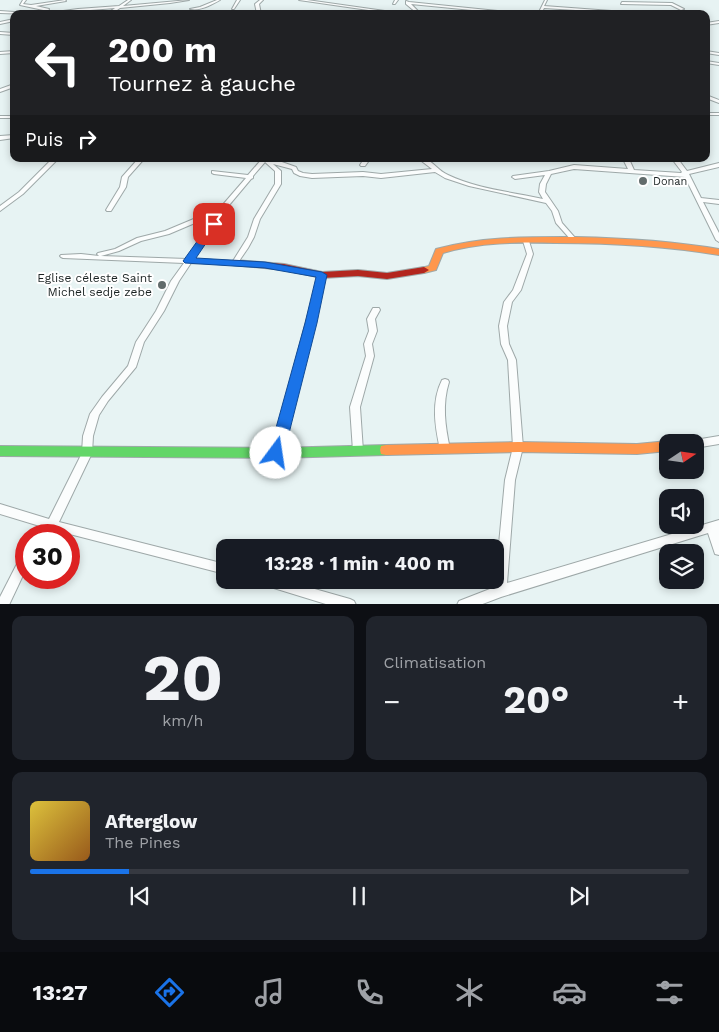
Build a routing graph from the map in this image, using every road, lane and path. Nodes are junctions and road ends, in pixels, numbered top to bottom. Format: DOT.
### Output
graph roads {
  1 [pos="25,0"];
  2 [pos="130,0"];
  3 [pos="188,0"];
  4 [pos="219,0"];
  5 [pos="239,0"];
  6 [pos="262,0"];
  7 [pos="300,0"];
  8 [pos="470,0"];
  9 [pos="546,0"];
  10 [pos="65,1"];
  11 [pos="406,1"];
  12 [pos="623,2"];
  13 [pos="29,6"];
  14 [pos="120,6"];
  15 [pos="544,7"];
  16 [pos="234,8"];
  17 [pos="192,9"];
  18 [pos="466,9"];
  19 [pos="682,9"];
  20 [pos="54,10"];
  21 [pos="72,10"];
  22 [pos="114,10"];
  23 [pos="259,10"];
  24 [pos="372,10"];
  25 [pos="416,10"];
  26 [pos="478,10"];
  27 [pos="542,10"];
  28 [pos="586,10"];
  29 [pos="717,49"];
  30 [pos="710,53"];
  31 [pos="713,53"];
  32 [pos="719,56"];
  33 [pos="52,162"];
  34 [pos="138,162"];
  35 [pos="264,162"];
  36 [pos="268,162"];
  37 [pos="279,162"];
  38 [pos="365,162"];
  39 [pos="429,162"];
  40 [pos="570,162"];
  41 [pos="628,162"];
  42 [pos="677,162"];
  43 [pos="363,165"];
  44 [pos="719,165"];
  45 [pos="574,167"];
  46 [pos="436,170"];
  47 [pos="632,171"];
  48 [pos="214,172"];
  49 [pos="549,173"];
  50 [pos="686,174"];
  51 [pos="251,177"];
  52 [pos="515,177"];
  53 [pos="698,199"];
  54 [pos="546,201"];
  55 [pos="719,202"];
  56 [pos="0,209"];
  57 [pos="222,209"];
  58 [pos="109,210"];
  59 [pos="574,240"];
  60 [pos="719,240"];
  61 [pos="526,241"];
  62 [pos="719,252"];
  63 [pos="63,256"];
  64 [pos="78,257"];
  65 [pos="188,261"];
  66 [pos="235,263"];
  67 [pos="322,275"];
  68 [pos="376,310"];
  69 [pos="445,382"];
  70 [pos="719,440"];
  71 [pos="704,442"];
  72 [pos="518,447"];
  73 [pos="659,447"];
  74 [pos="445,449"];
  75 [pos="0,451"];
  76 [pos="358,451"];
  77 [pos="87,453"];
  78 [pos="276,453"];
  79 [pos="0,509"];
  80 [pos="49,524"];
  81 [pos="52,524"];
  82 [pos="715,526"];
  83 [pos="80,532"];
  84 [pos="719,550"];
  85 [pos="216,567"];
  86 [pos="15,579"];
  87 [pos="296,589"];
  88 [pos="501,591"];
  89 [pos="2,604"];
  90 [pos="350,604"];
  91 [pos="463,604"];
  1 -- 13 [label="street"];
  2 -- 14 [label="street"];
  3 -- 14 [label="street"];
  4 -- 17 [label="street"];
  5 -- 16 [label="street"];
  6 -- 23 [label="street"];
  7 -- 24 [label="street"];
  8 -- 18 [label="street"];
  9 -- 15 [label="street"];
  10 -- 13 [label="street"];
  11 -- 18 [label="street"];
  11 -- 25 [label="street"];
  12 -- 19 [label="street"];
  13 -- 20 [label="street"];
  14 -- 21 [label="street"];
  14 -- 22 [label="street"];
  15 -- 27 [label="street"];
  15 -- 28 [label="street"];
  18 -- 26 [label="street"];
  29 -- 31 [label="street"];
  30 -- 31 [label="street"];
  31 -- 32 [label="street"];
  33 -- 56 [label="street"];
  34 -- 58 [label="street"];
  35 -- 51 [label="street"];
  36 -- 66 [label="street"];
  37 -- 46 [label="street"];
  38 -- 43 [label="street"];
  39 -- 46 [label="street"];
  40 -- 45 [label="street"];
  41 -- 47 [label="street"];
  42 -- 50 [label="street"];
  44 -- 50 [label="street"];
  45 -- 47 [label="street"];
  45 -- 49 [label="street"];
  46 -- 54 [label="street"];
  47 -- 50 [label="street"];
  48 -- 51 [label="street"];
  49 -- 52 [label="street"];
  49 -- 54 [label="street"];
  50 -- 53 [label="street"];
  51 -- 57 [label="street"];
  53 -- 55 [label="street"];
  53 -- 60 [label="street"];
  54 -- 59 [label="street"];
  57 -- 64 [label="street"];
  57 -- 65 [label="street"];
  59 -- 61 [label="street"];
  59 -- 62 [label="street"];
  61 -- 67 [label="street"];
  61 -- 72 [label="street"];
  63 -- 64 [label="street"];
  64 -- 65 [label="street"];
  65 -- 66 [label="street"];
  65 -- 77 [label="street"];
  66 -- 67 [label="street"];
  67 -- 78 [label="street"];
  68 -- 76 [label="street"];
  69 -- 74 [label="street"];
  70 -- 71 [label="street"];
  72 -- 73 [label="street"];
  72 -- 74 [label="street"];
  72 -- 88 [label="street"];
  74 -- 76 [label="street"];
  75 -- 77 [label="street"];
  76 -- 78 [label="street"];
  77 -- 78 [label="street"];
  77 -- 81 [label="street"];
  79 -- 80 [label="street"];
  82 -- 84 [label="street"];
  82 -- 88 [label="street"];
  83 -- 85 [label="street"];
  86 -- 89 [label="street"];
  87 -- 90 [label="street"];
  88 -- 91 [label="street"];
}
